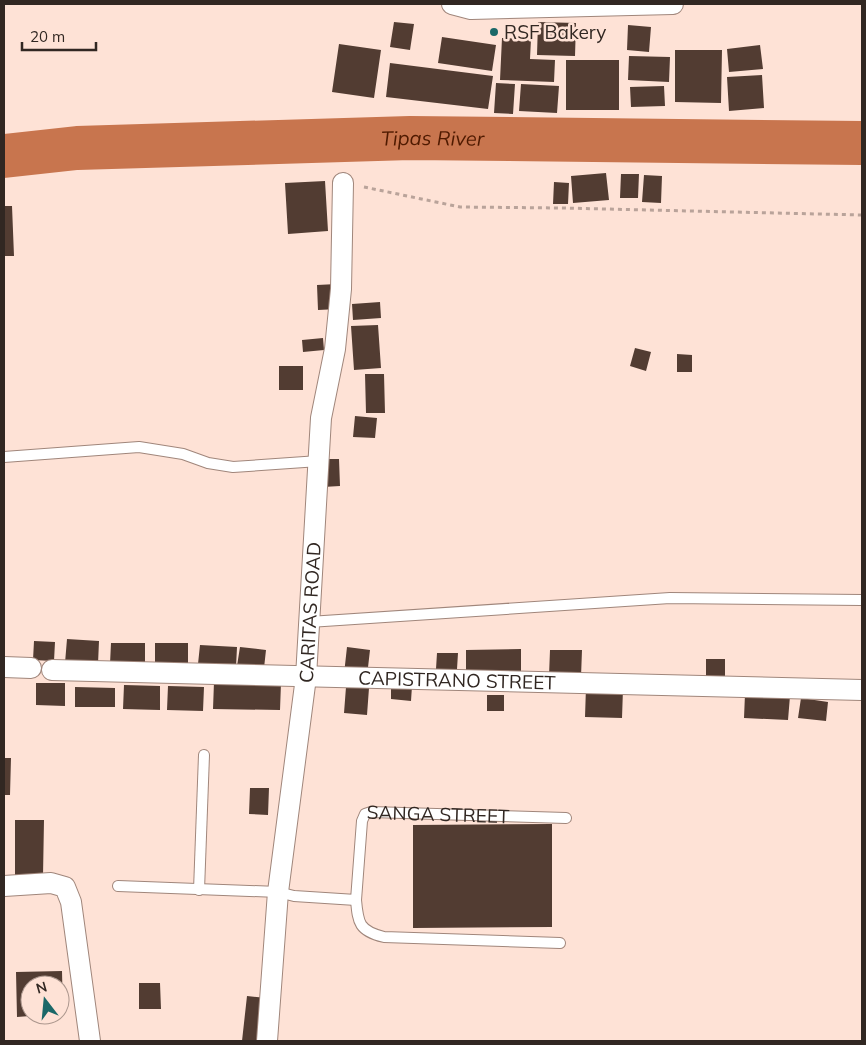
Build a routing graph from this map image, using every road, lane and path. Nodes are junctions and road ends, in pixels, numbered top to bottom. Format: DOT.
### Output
graph roads {
  1 [pos="452,4"];
  2 [pos="673,4"];
  3 [pos="343,183"];
  4 [pos="862,215"];
  5 [pos="4,457"];
  6 [pos="319,461"];
  7 [pos="862,600"];
  8 [pos="309,622"];
  9 [pos="4,667"];
  10 [pos="31,668"];
  11 [pos="52,670"];
  12 [pos="306,677"];
  13 [pos="862,690"];
  14 [pos="204,755"];
  15 [pos="566,818"];
  16 [pos="4,886"];
  17 [pos="118,886"];
  18 [pos="198,890"];
  19 [pos="273,892"];
  20 [pos="356,900"];
  21 [pos="560,944"];
  22 [pos="90,1041"];
  23 [pos="267,1041"];
  1 -- 2 [label="street"];
  3 -- 4 [label="path"];
  3 -- 6 [label="street, CARITAS ROAD"];
  5 -- 6 [label="lane"];
  6 -- 8 [label="street, CARITAS ROAD"];
  7 -- 8 [label="lane"];
  8 -- 12 [label="street, CARITAS ROAD"];
  9 -- 10 [label="street"];
  11 -- 12 [label="street, CAPISTRANO STREET"];
  12 -- 13 [label="street, CAPISTRANO STREET"];
  12 -- 19 [label="street, CARITAS ROAD"];
  14 -- 18 [label="lane"];
  15 -- 20 [label="lane, SANGA STREET"];
  16 -- 22 [label="street"];
  17 -- 18 [label="lane"];
  18 -- 19 [label="lane"];
  19 -- 20 [label="lane"];
  19 -- 23 [label="street, CARITAS ROAD"];
  20 -- 21 [label="lane"];
}
